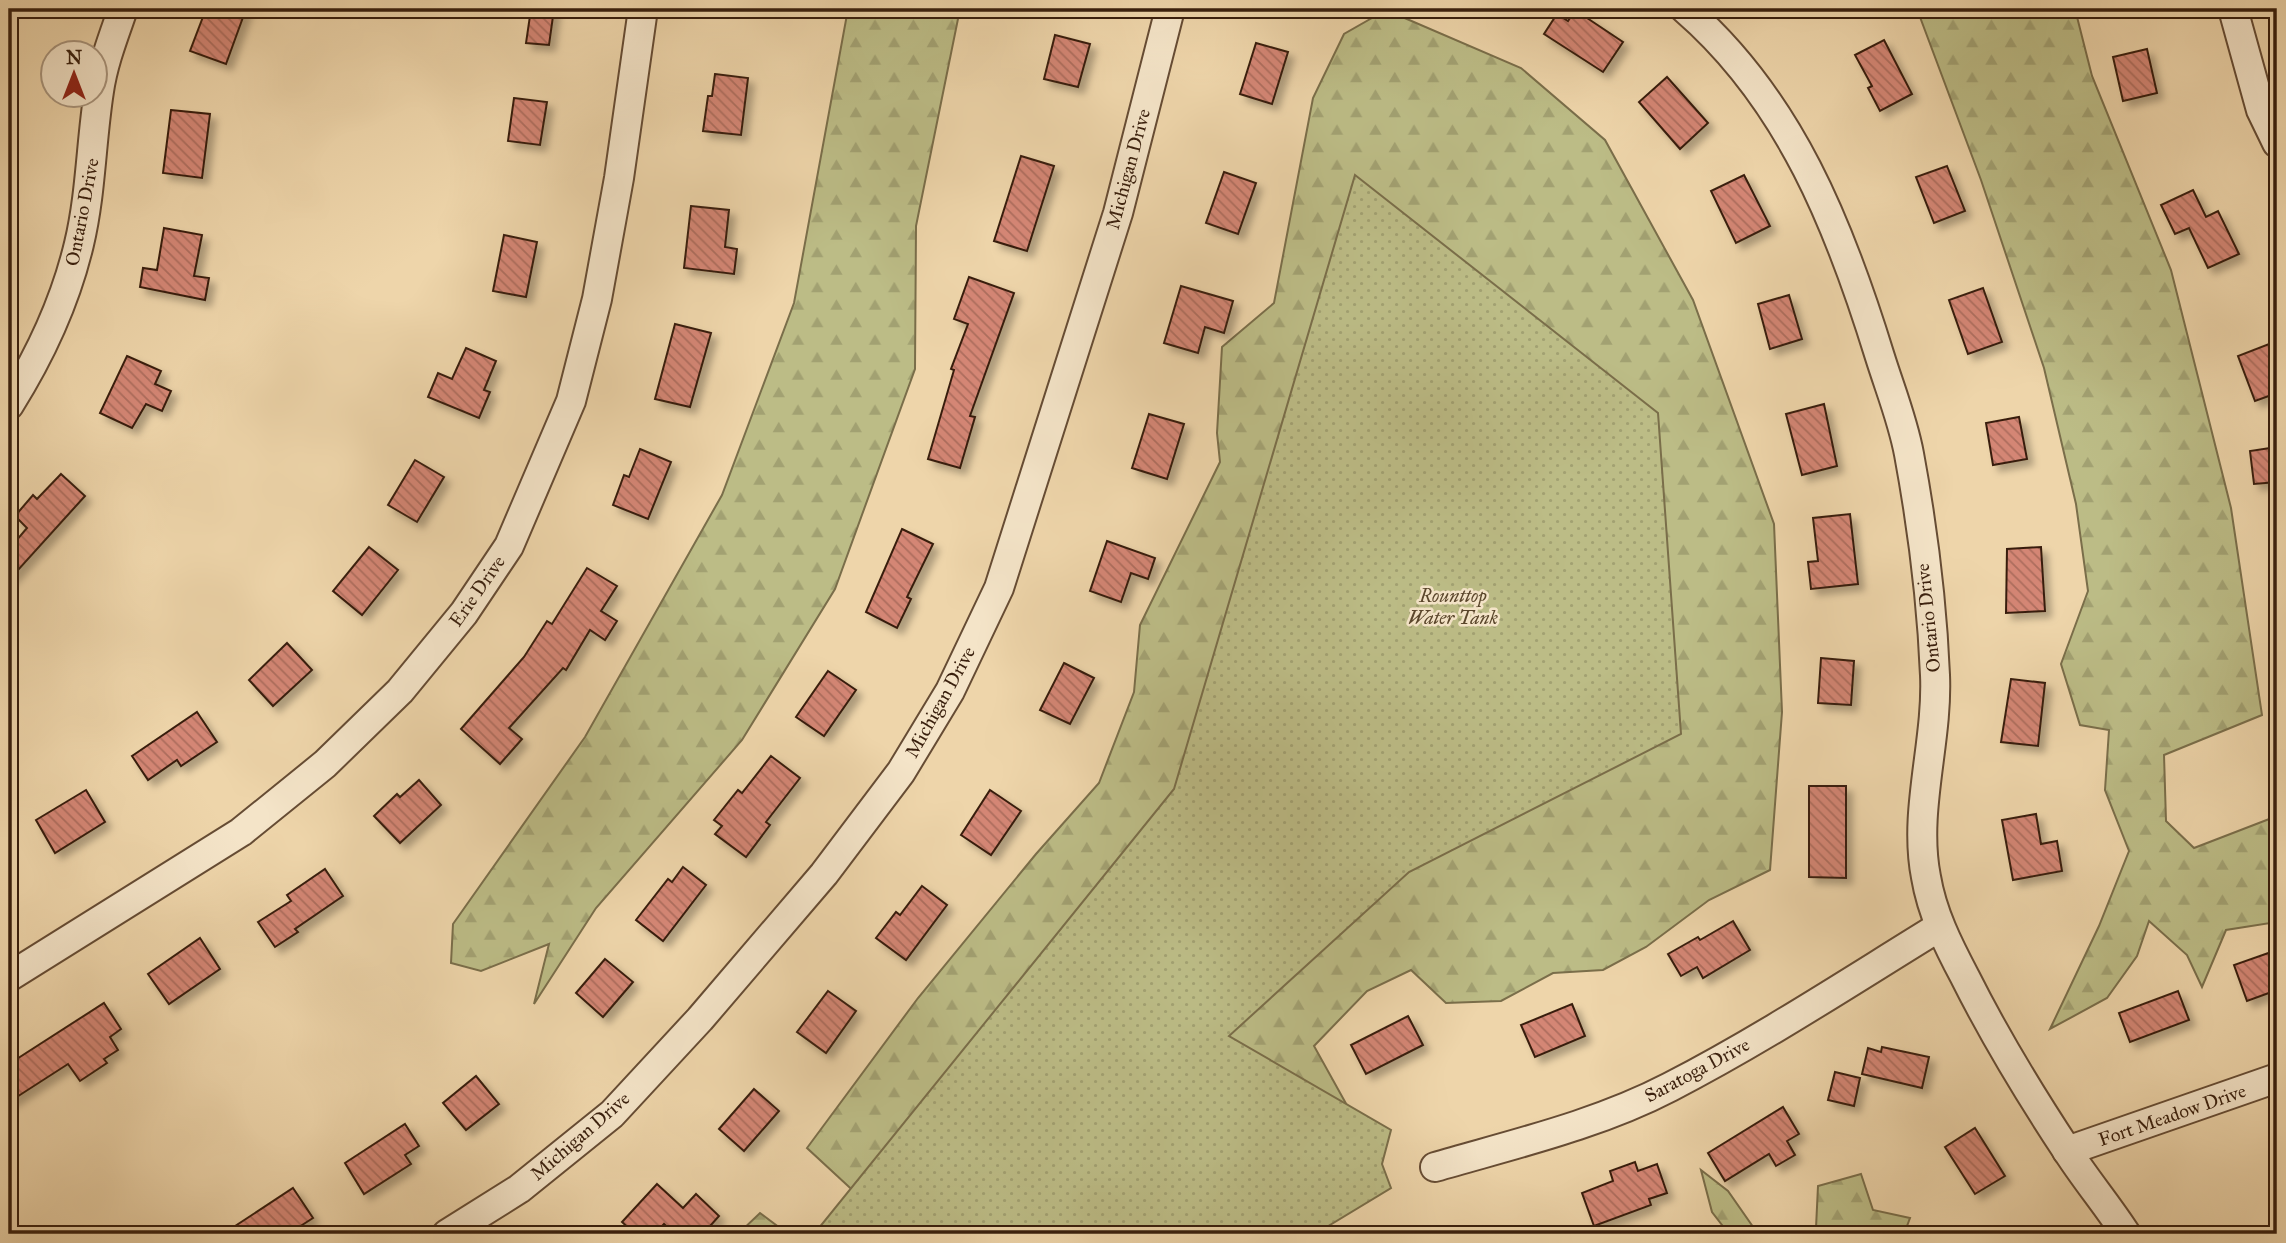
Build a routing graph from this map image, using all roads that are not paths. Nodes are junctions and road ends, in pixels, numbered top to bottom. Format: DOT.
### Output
graph roads {
  1 [pos="123,9"];
  2 [pos="643,9"];
  3 [pos="1170,9"];
  4 [pos="1685,9"];
  5 [pos="2233,9"];
  6 [pos="2277,143"];
  7 [pos="9,405"];
  8 [pos="1939,927"];
  9 [pos="9,976"];
  10 [pos="2277,1078"];
  11 [pos="2067,1151"];
  12 [pos="1435,1167"];
  13 [pos="447,1234"];
  14 [pos="2126,1234"];
  1 -- 7 [label="street, Ontario Drive"];
  2 -- 9 [label="street, Erie Drive"];
  3 -- 13 [label="street, Michigan Drive"];
  4 -- 8 [label="street, Ontario Drive"];
  5 -- 6 [label="street"];
  8 -- 11 [label="street, Ontario Drive"];
  8 -- 12 [label="street, Saratoga Drive"];
  10 -- 11 [label="street, Fort Meadow Drive"];
  11 -- 14 [label="street, Ontario Drive"];
}
